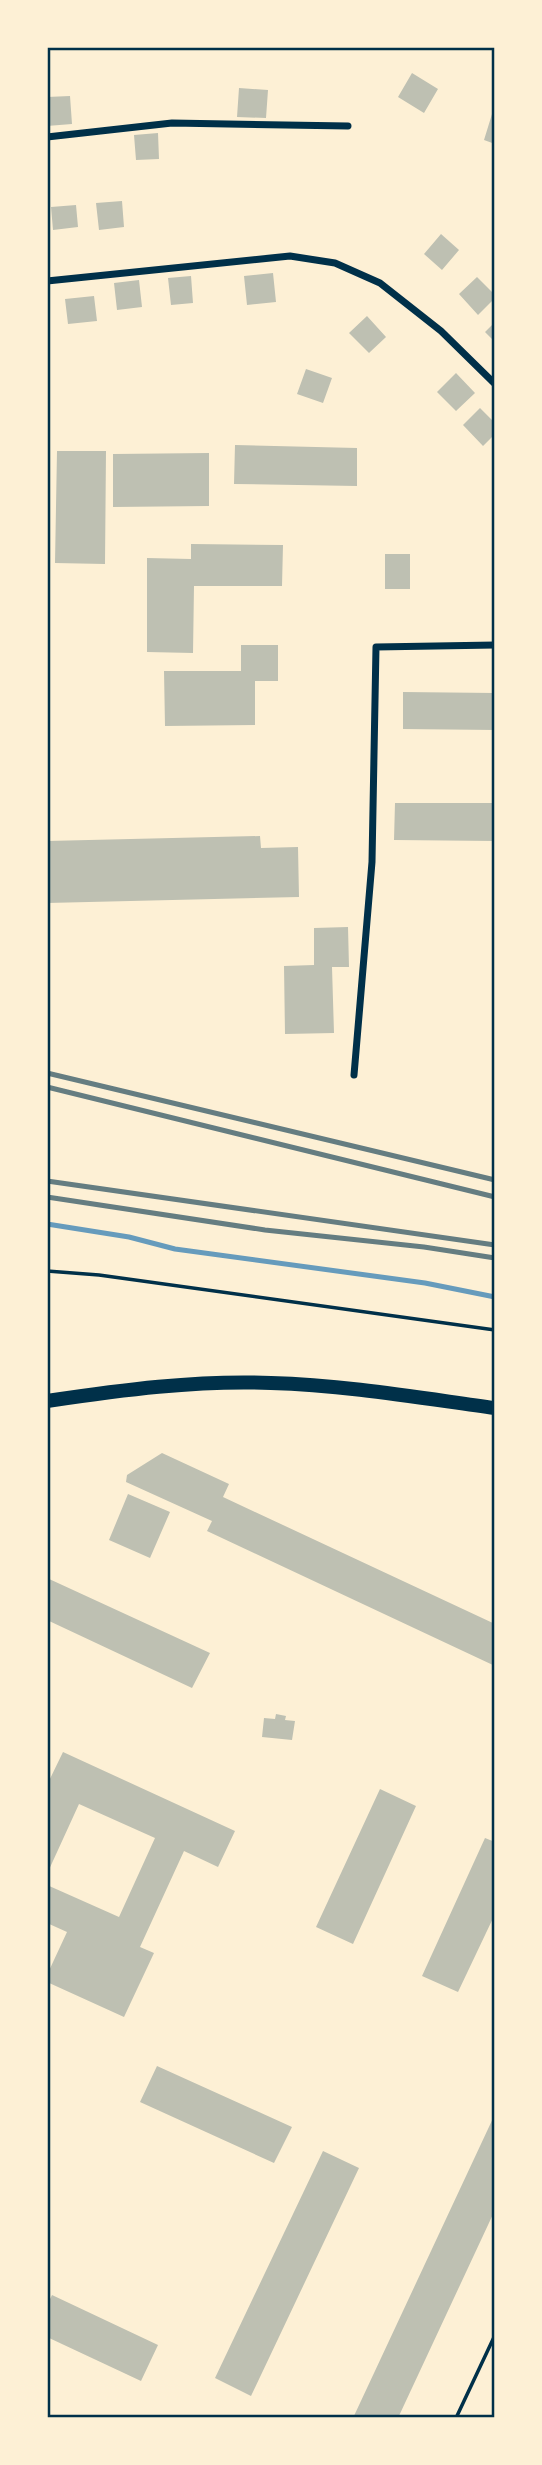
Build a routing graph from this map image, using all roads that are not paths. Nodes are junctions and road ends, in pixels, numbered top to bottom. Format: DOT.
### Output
graph roads {
  1 [pos="348,126"];
  2 [pos="47,137"];
  3 [pos="47,281"];
  4 [pos="495,384"];
  5 [pos="495,645"];
  6 [pos="354,1075"];
  7 [pos="47,1401"];
  8 [pos="495,1408"];
  1 -- 2 [label="street"];
  3 -- 4 [label="street"];
  5 -- 6 [label="street"];
  7 -- 8 [label="main road"];
}
